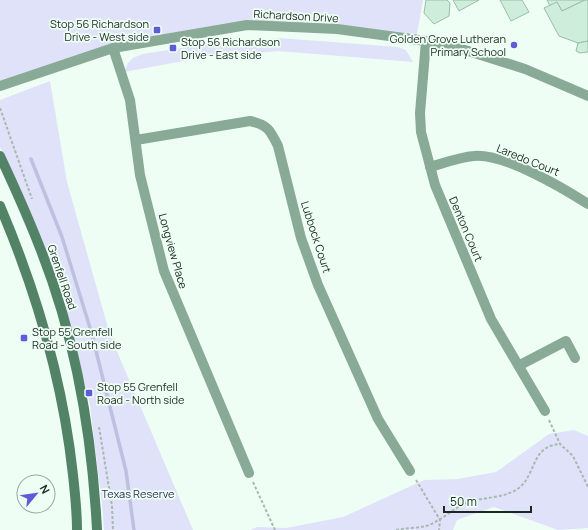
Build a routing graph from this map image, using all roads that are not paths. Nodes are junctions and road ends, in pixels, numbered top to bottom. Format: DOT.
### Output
graph roads {
  1 [pos="426,41"];
  2 [pos="113,48"];
  3 [pos="0,86"];
  4 [pos="588,96"];
  5 [pos="136,140"];
  6 [pos="0,156"];
  7 [pos="430,167"];
  8 [pos="588,204"];
  9 [pos="0,206"];
  10 [pos="575,358"];
  11 [pos="520,365"];
  12 [pos="545,411"];
  13 [pos="410,471"];
  14 [pos="249,473"];
  15 [pos="77,530"];
  16 [pos="97,530"];
  1 -- 2 [label="street, Richardson Drive"];
  1 -- 4 [label="street, Richardson Drive"];
  1 -- 7 [label="street, Denton Court"];
  2 -- 3 [label="street, Richardson Drive"];
  2 -- 5 [label="street, Longview Place"];
  5 -- 13 [label="street, Lubbock Court"];
  5 -- 14 [label="street, Longview Place"];
  6 -- 16 [label="main road, Grenfell Road"];
  7 -- 8 [label="street, Laredo Court"];
  7 -- 11 [label="street, Denton Court"];
  9 -- 15 [label="main road"];
  10 -- 11 [label="street"];
  11 -- 12 [label="street, Denton Court"];
}
